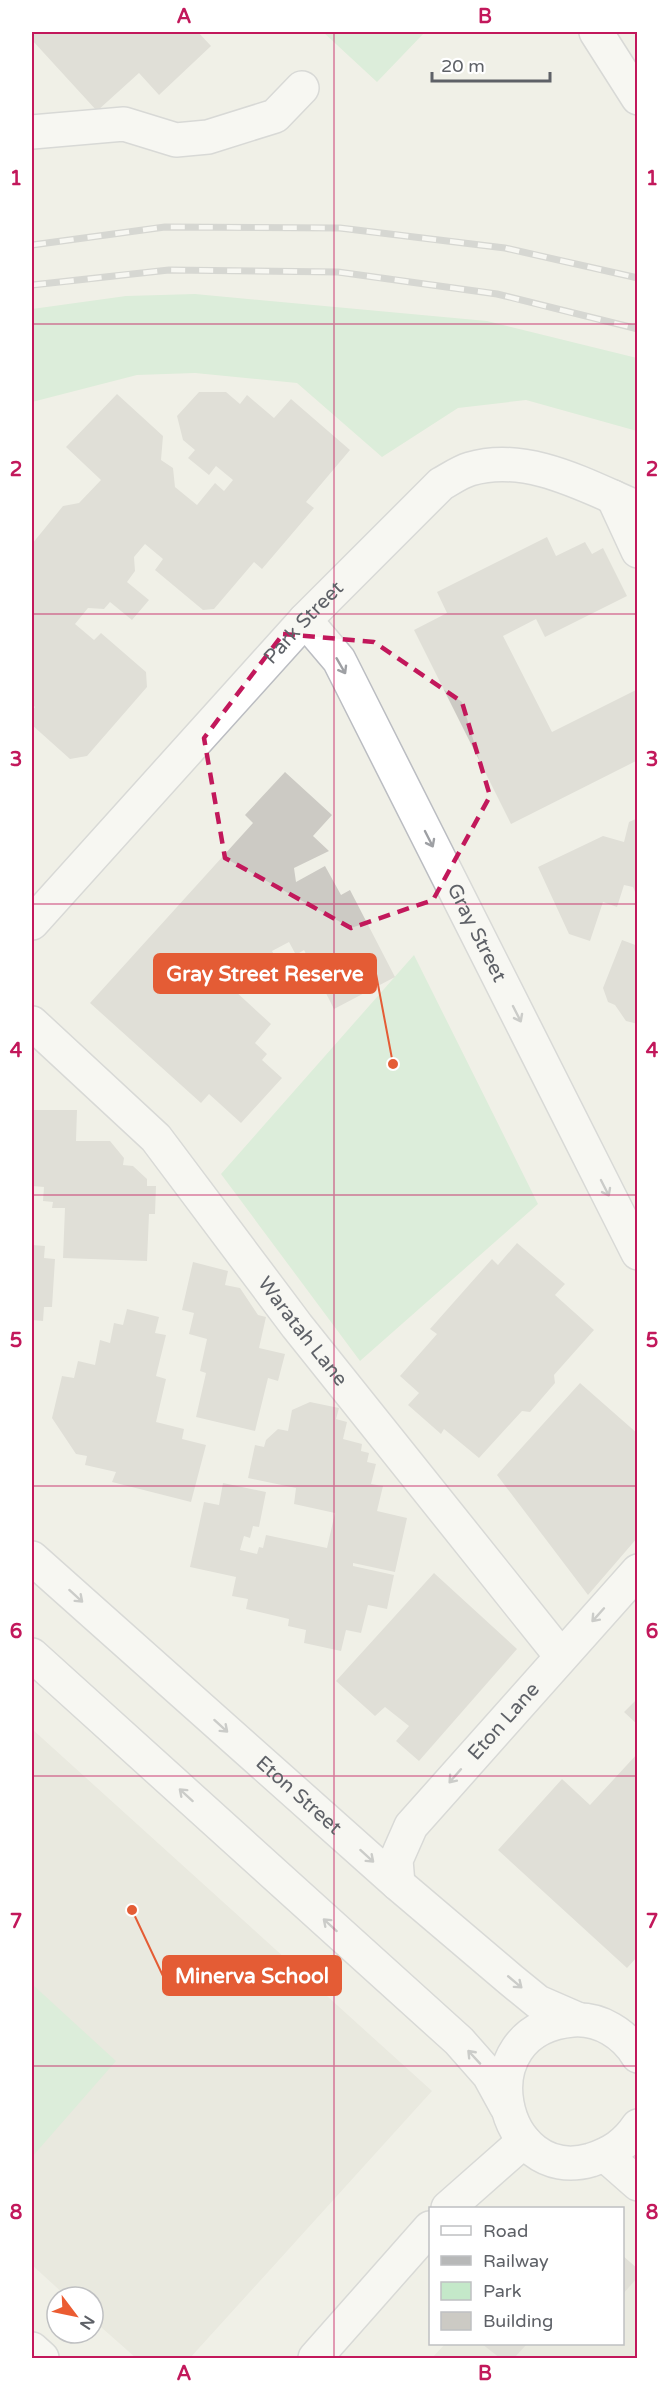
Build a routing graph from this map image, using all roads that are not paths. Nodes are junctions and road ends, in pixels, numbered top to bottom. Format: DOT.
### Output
graph roads {
  1 [pos="596,32"];
  2 [pos="302,88"];
  3 [pos="638,99"];
  4 [pos="32,132"];
  5 [pos="625,503"];
  6 [pos="638,550"];
  7 [pos="305,620"];
  8 [pos="32,923"];
  9 [pos="32,1023"];
  10 [pos="638,1253"];
  11 [pos="32,1558"];
  12 [pos="638,1571"];
  13 [pos="32,1655"];
  14 [pos="561,1656"];
  15 [pos="398,1884"];
  16 [pos="577,2019"];
  17 [pos="633,2040"];
  18 [pos="506,2106"];
  19 [pos="638,2126"];
  20 [pos="524,2140"];
  21 [pos="605,2155"];
  22 [pos="638,2184"];
  23 [pos="449,2207"];
  24 [pos="429,2229"];
  25 [pos="32,2349"];
  26 [pos="42,2358"];
  27 [pos="315,2358"];
  1 -- 3 [label="street"];
  2 -- 4 [label="street"];
  5 -- 6 [label="street"];
  5 -- 7 [label="street, Park Street"];
  7 -- 8 [label="street, Park Street"];
  7 -- 10 [label="street, Gray Street, one-way"];
  9 -- 14 [label="street, Waratah Lane"];
  11 -- 15 [label="street, Eton Street, one-way"];
  12 -- 14 [label="street, Eton Lane, one-way"];
  18 -- 13 [label="street, one-way"];
  14 -- 15 [label="street, Eton Lane, one-way"];
  15 -- 16 [label="street, Eton Street, one-way"];
  16 -- 17 [label="street, Eton Street"];
  16 -- 18 [label="street"];
  18 -- 20 [label="street"];
  19 -- 21 [label="street"];
  20 -- 21 [label="street"];
  20 -- 23 [label="street"];
  21 -- 22 [label="street"];
  24 -- 27 [label="street"];
  25 -- 26 [label="street"];
}
